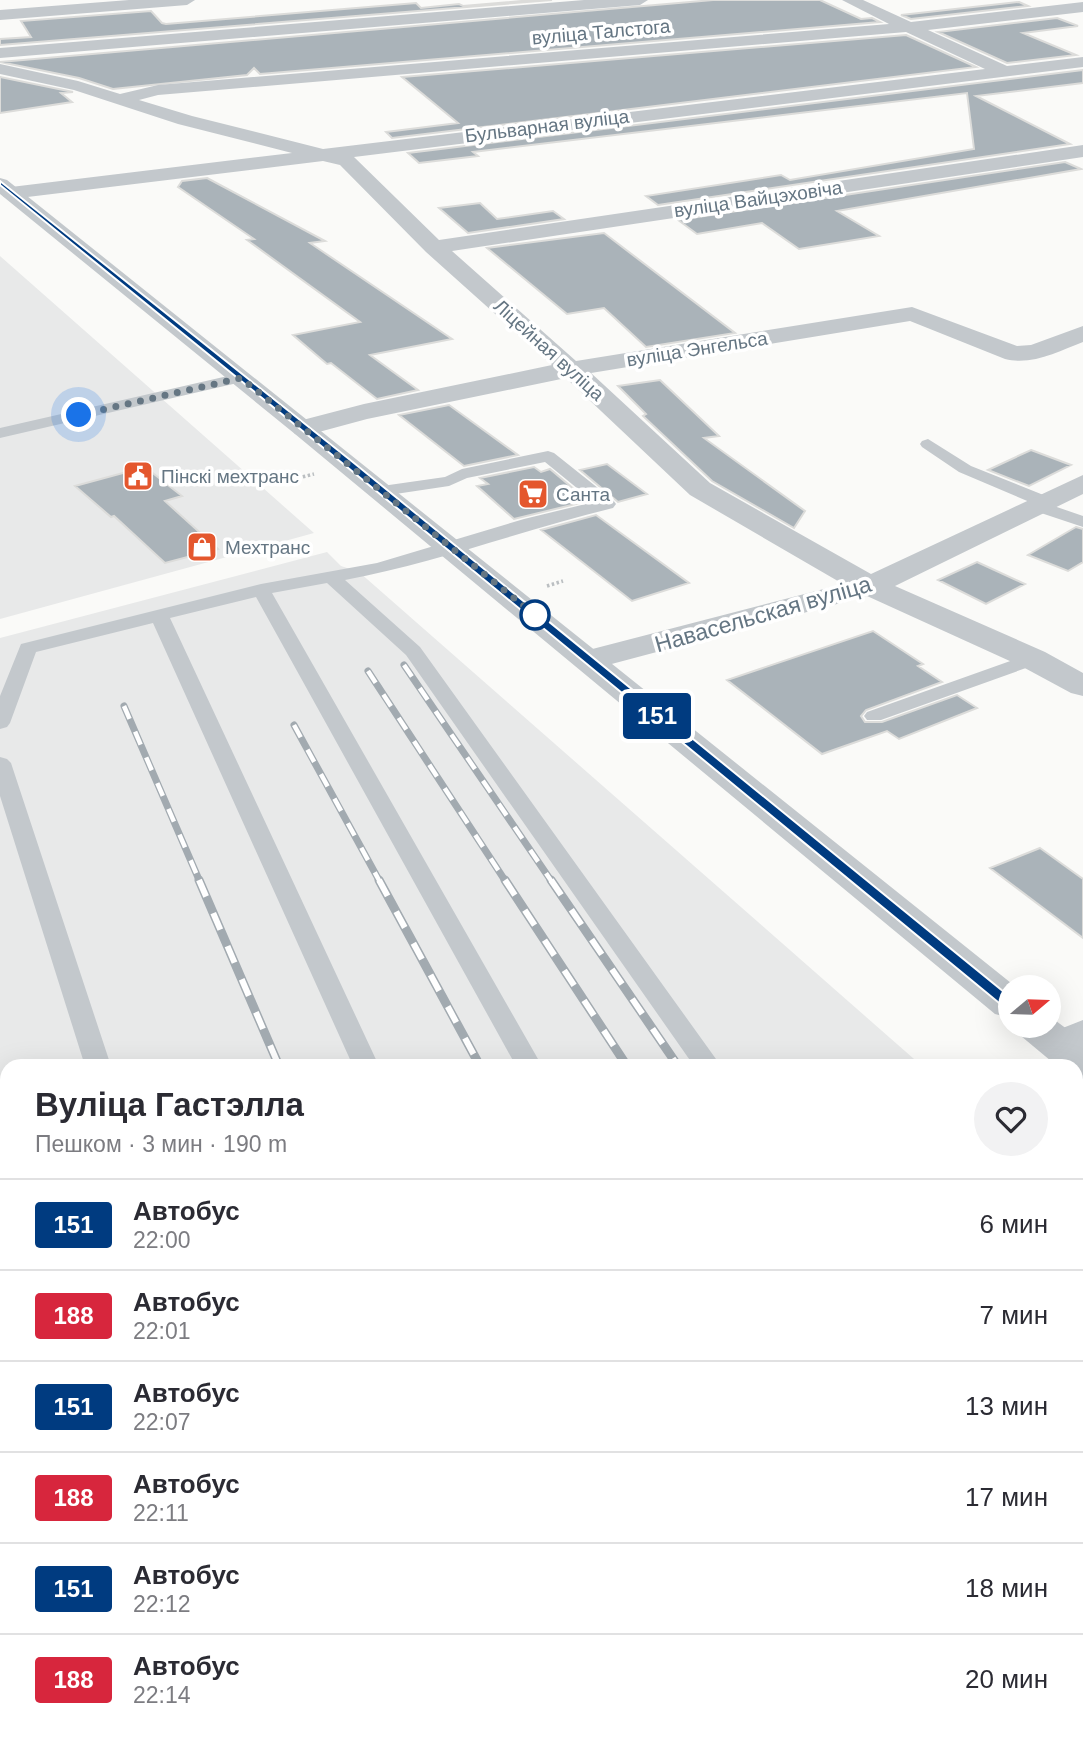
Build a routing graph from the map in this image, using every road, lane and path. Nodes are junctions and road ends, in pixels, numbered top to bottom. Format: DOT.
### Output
graph roads {
  1 [pos="187,0"];
  2 [pos="640,0"];
  3 [pos="850,0"];
  4 [pos="1083,7"];
  5 [pos="0,15"];
  6 [pos="911,27"];
  7 [pos="0,53"];
  8 [pos="1083,62"];
  9 [pos="0,69"];
  10 [pos="1006,72"];
  11 [pos="122,98"];
  12 [pos="1083,150"];
  13 [pos="314,154"];
  14 [pos="4,190"];
  15 [pos="433,247"];
  16 [pos="1083,333"];
  17 [pos="571,369"];
  18 [pos="241,378"];
  19 [pos="304,428"];
  20 [pos="0,433"];
  21 [pos="928,444"];
  22 [pos="1083,483"];
  23 [pos="382,491"];
  24 [pos="1041,504"];
  25 [pos="1083,523"];
  26 [pos="452,548"];
  27 [pos="332,578"];
  28 [pos="870,586"];
  29 [pos="261,590"];
  30 [pos="159,615"];
  31 [pos="1032,659"];
  32 [pos="589,660"];
  33 [pos="1083,686"];
  34 [pos="874,716"];
  35 [pos="0,723"];
  36 [pos="0,763"];
  37 [pos="998,994"];
  38 [pos="96,1059"];
  39 [pos="363,1059"];
  40 [pos="524,1059"];
  41 [pos="703,1059"];
  1 -- 5 [label="street"];
  2 -- 7 [label="street"];
  3 -- 6 [label="street"];
  4 -- 6 [label="street, вуліца Талстога"];
  6 -- 10 [label="street"];
  6 -- 11 [label="street, вуліца Талстога"];
  8 -- 10 [label="street, Бульварная вуліца"];
  9 -- 11 [label="street, Ліцейная вуліца"];
  10 -- 13 [label="street, Бульварная вуліца"];
  11 -- 13 [label="street, Ліцейная вуліца"];
  12 -- 15 [label="street, вуліца Вайцэховіча"];
  13 -- 14 [label="street, Бульварная вуліца"];
  13 -- 15 [label="street, Ліцейная вуліца"];
  14 -- 18 [label="street"];
  15 -- 17 [label="street, Ліцейная вуліца"];
  16 -- 17 [label="street, вуліца Энгельса"];
  17 -- 19 [label="street, вуліца Энгельса"];
  17 -- 28 [label="street, Ліцейная вуліца"];
  18 -- 19 [label="street"];
  18 -- 20 [label="lane"];
  19 -- 23 [label="street"];
  21 -- 24 [label="lane"];
  22 -- 24 [label="street, Навасельская вуліца"];
  23 -- 26 [label="street"];
  23 -- 26 [label="lane"];
  24 -- 25 [label="lane"];
  24 -- 28 [label="street, Навасельская вуліца"];
  26 -- 27 [label="lane"];
  26 -- 32 [label="street"];
  27 -- 29 [label="lane"];
  27 -- 41 [label="lane"];
  28 -- 31 [label="street, Ліцейная вуліца"];
  28 -- 32 [label="street, Навасельская вуліца"];
  29 -- 30 [label="lane"];
  29 -- 40 [label="lane"];
  30 -- 35 [label="lane"];
  30 -- 39 [label="lane"];
  31 -- 33 [label="street, Ліцейная вуліца"];
  31 -- 34 [label="lane"];
  32 -- 37 [label="street"];
  36 -- 38 [label="lane"];
}
